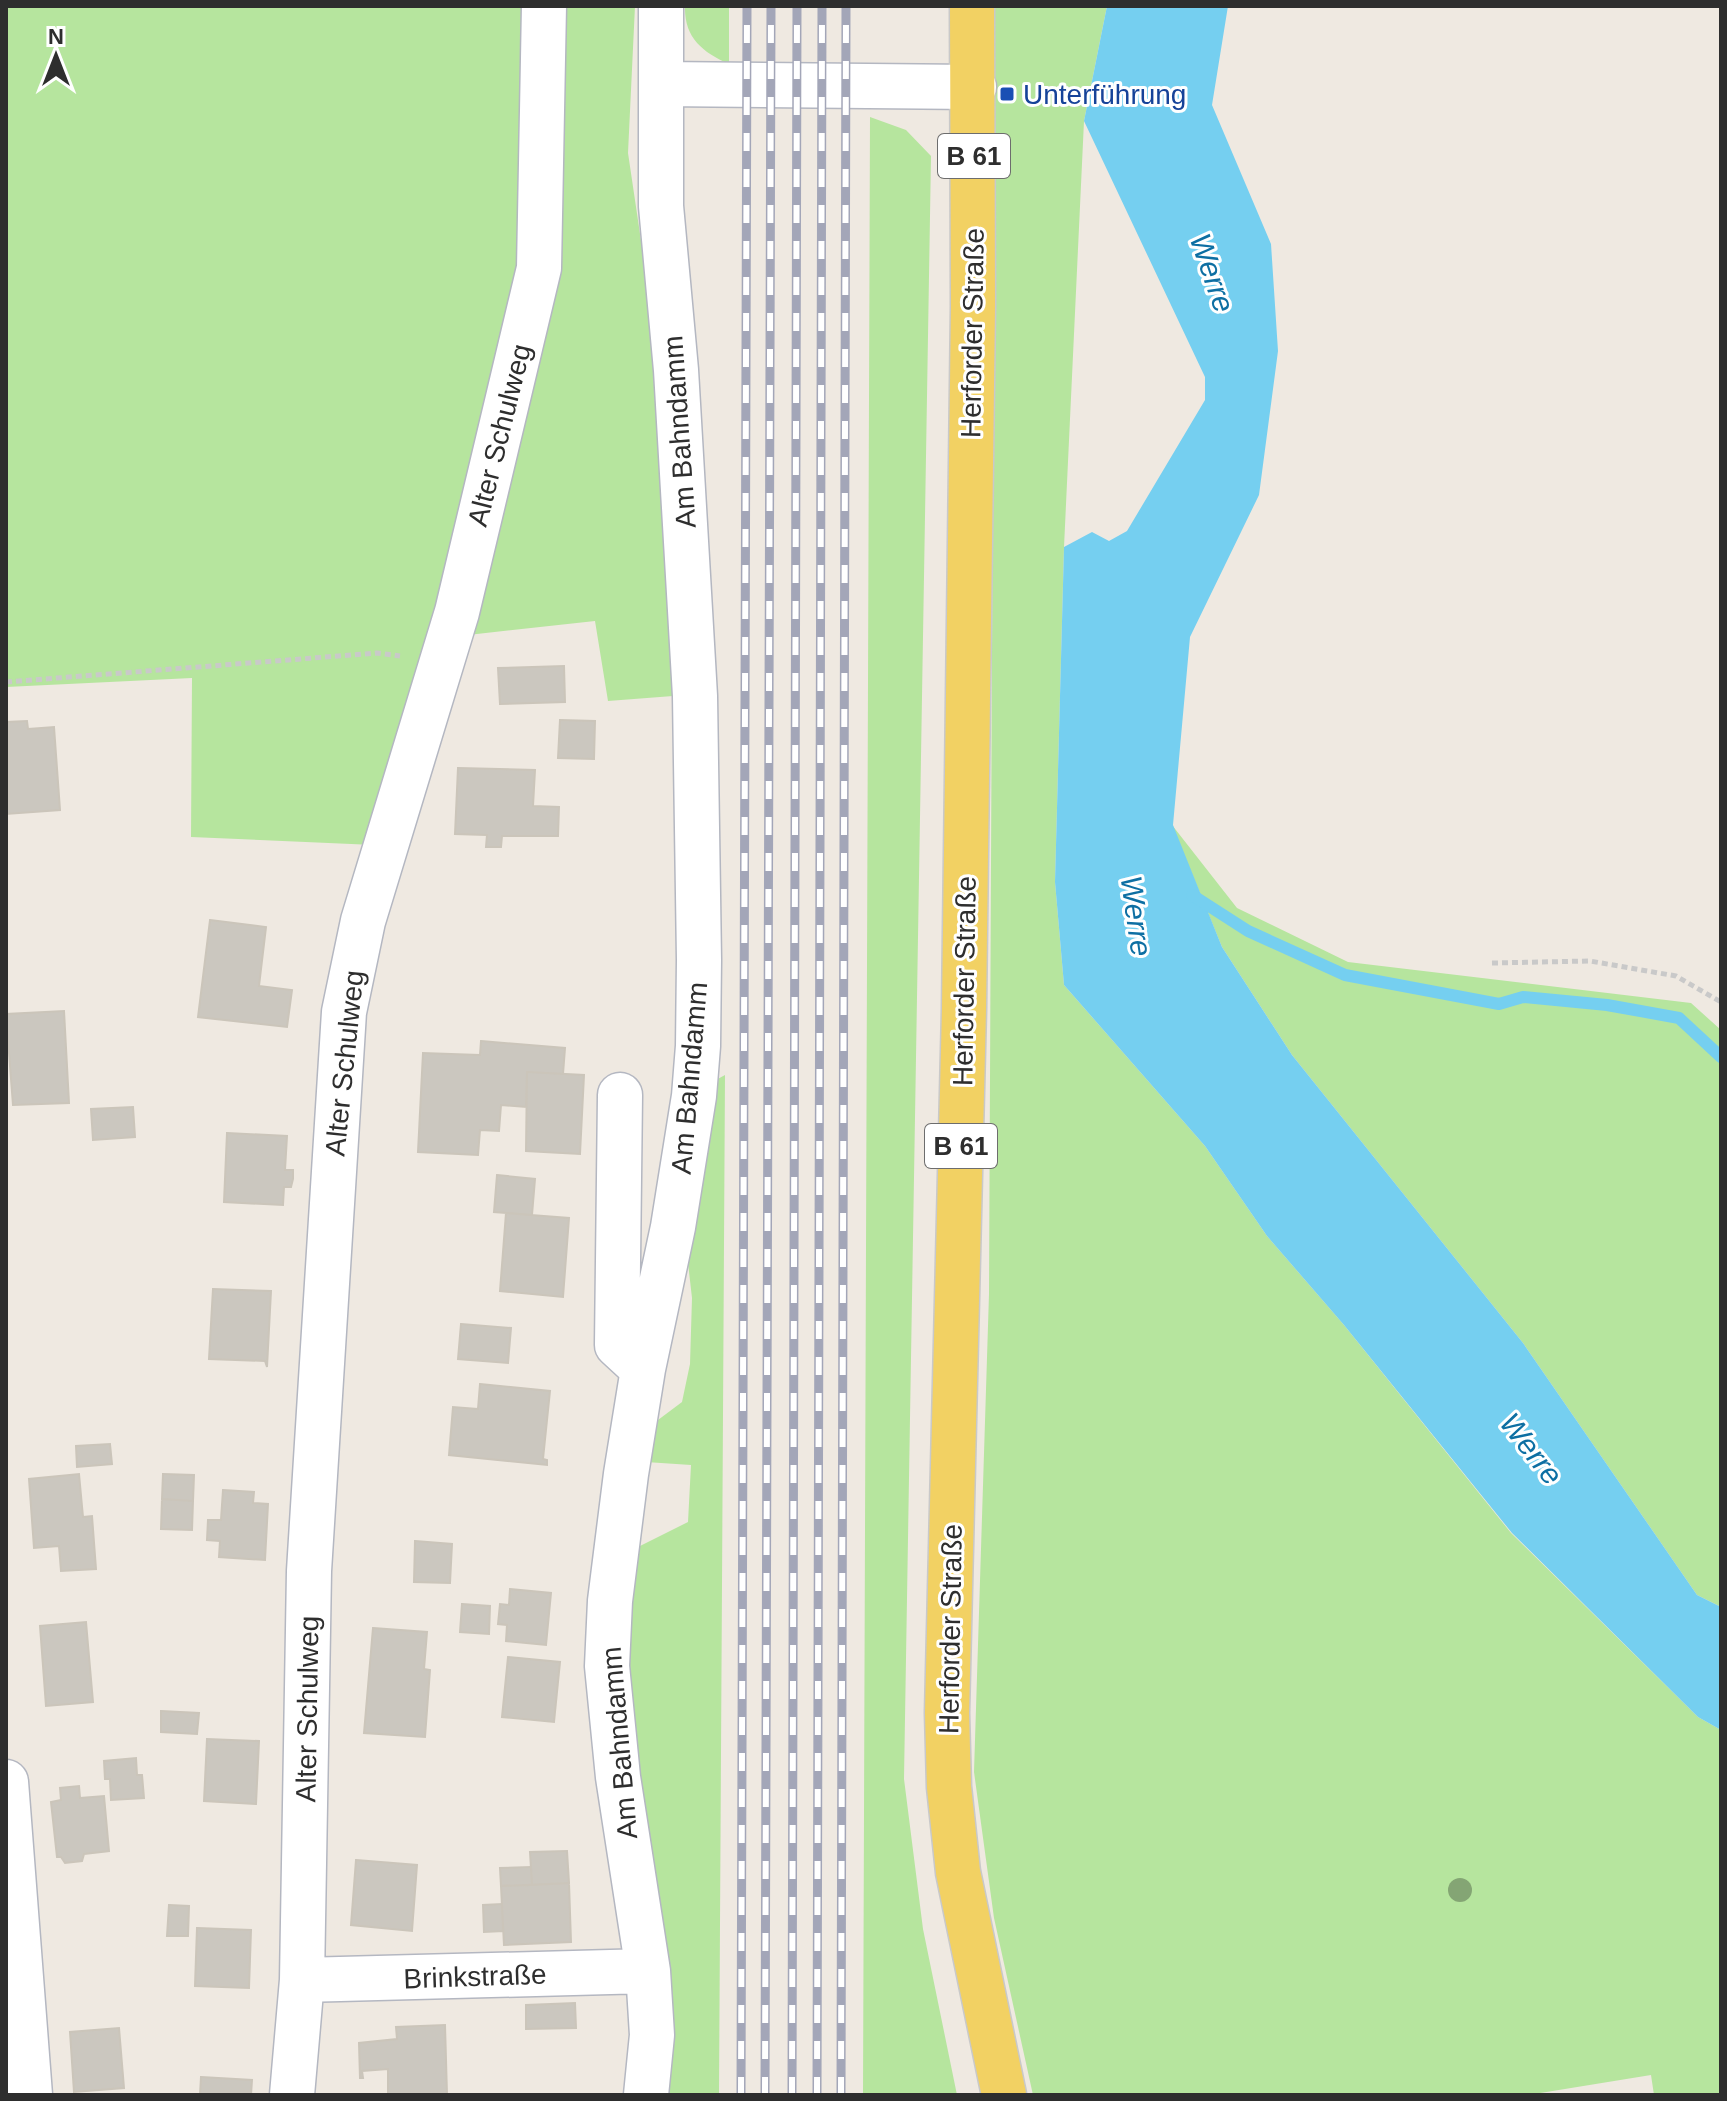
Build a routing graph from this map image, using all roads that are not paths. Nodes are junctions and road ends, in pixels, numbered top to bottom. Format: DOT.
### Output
graph roads {
  1 [pos="544,6"];
  2 [pos="661,6"];
  3 [pos="972,6"];
  4 [pos="662,84"];
  5 [pos="974,87"];
  6 [pos="620,1095"];
  7 [pos="643,1369"];
  8 [pos="6,1782"];
  9 [pos="648,1971"];
  10 [pos="302,1980"];
  11 [pos="30,2095"];
  12 [pos="292,2095"];
  13 [pos="646,2095"];
  14 [pos="1004,2095"];
  1 -- 10 [label="street, Alter Schulweg"];
  2 -- 4 [label="street, Am Bahndamm"];
  3 -- 5 [label="main road, Herforder Straße / B 61"];
  4 -- 5 [label="street"];
  4 -- 7 [label="street, Am Bahndamm"];
  5 -- 14 [label="main road, Herforder Straße / B 61"];
  6 -- 7 [label="street"];
  7 -- 9 [label="street, Am Bahndamm"];
  8 -- 11 [label="street"];
  9 -- 10 [label="street, Brinkstraße"];
  9 -- 13 [label="street, Am Bahndamm"];
  10 -- 12 [label="street, Alter Schulweg"];
}
